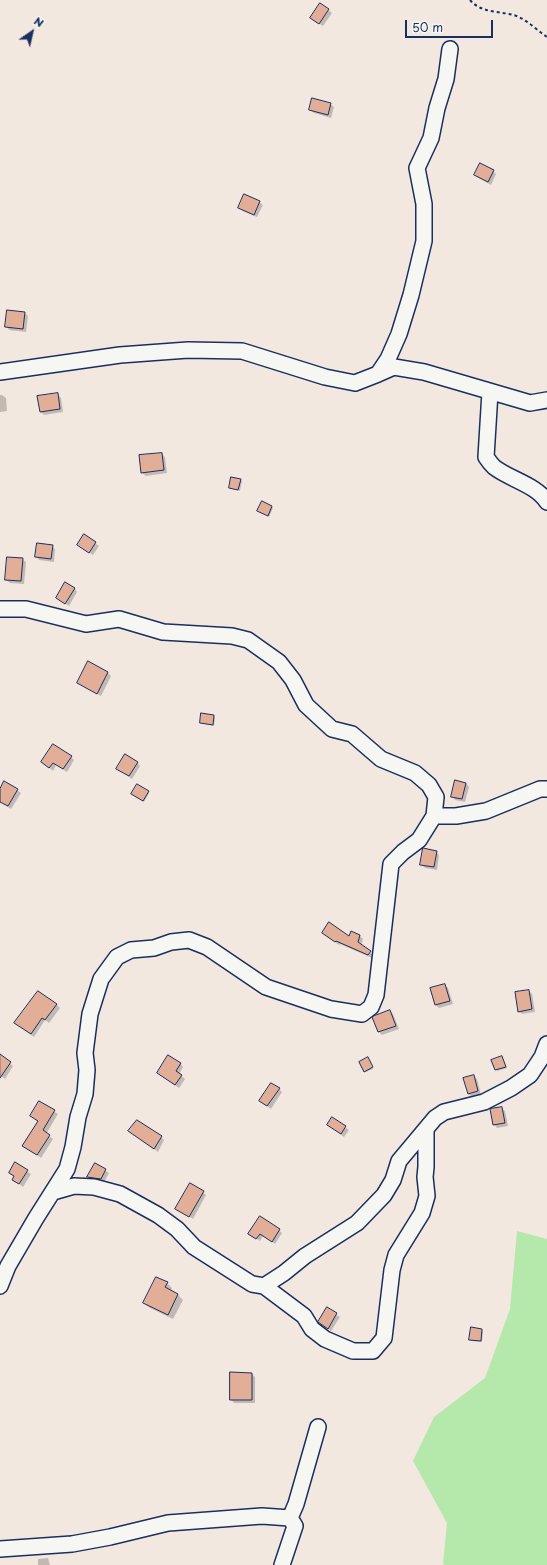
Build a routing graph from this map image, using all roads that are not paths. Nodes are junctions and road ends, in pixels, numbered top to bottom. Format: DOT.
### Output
graph roads {
  1 [pos="450,48"];
  2 [pos="0,372"];
  3 [pos="378,374"];
  4 [pos="490,392"];
  5 [pos="547,400"];
  6 [pos="547,502"];
  7 [pos="0,610"];
  8 [pos="547,789"];
  9 [pos="434,816"];
  10 [pos="547,1044"];
  11 [pos="426,1130"];
  12 [pos="53,1192"];
  13 [pos="4,1264"];
  14 [pos="0,1286"];
  15 [pos="264,1286"];
  16 [pos="318,1427"];
  17 [pos="290,1518"];
  18 [pos="0,1549"];
  19 [pos="282,1565"];
  1 -- 3 [label="street"];
  2 -- 3 [label="street"];
  3 -- 4 [label="street"];
  4 -- 5 [label="street"];
  4 -- 6 [label="street"];
  7 -- 9 [label="street"];
  8 -- 9 [label="street"];
  9 -- 12 [label="street"];
  10 -- 11 [label="street"];
  11 -- 15 [label="street"];
  11 -- 15 [label="street"];
  12 -- 13 [label="street"];
  12 -- 15 [label="street"];
  13 -- 14 [label="street"];
  16 -- 17 [label="street"];
  17 -- 18 [label="street"];
  17 -- 19 [label="street"];
}
